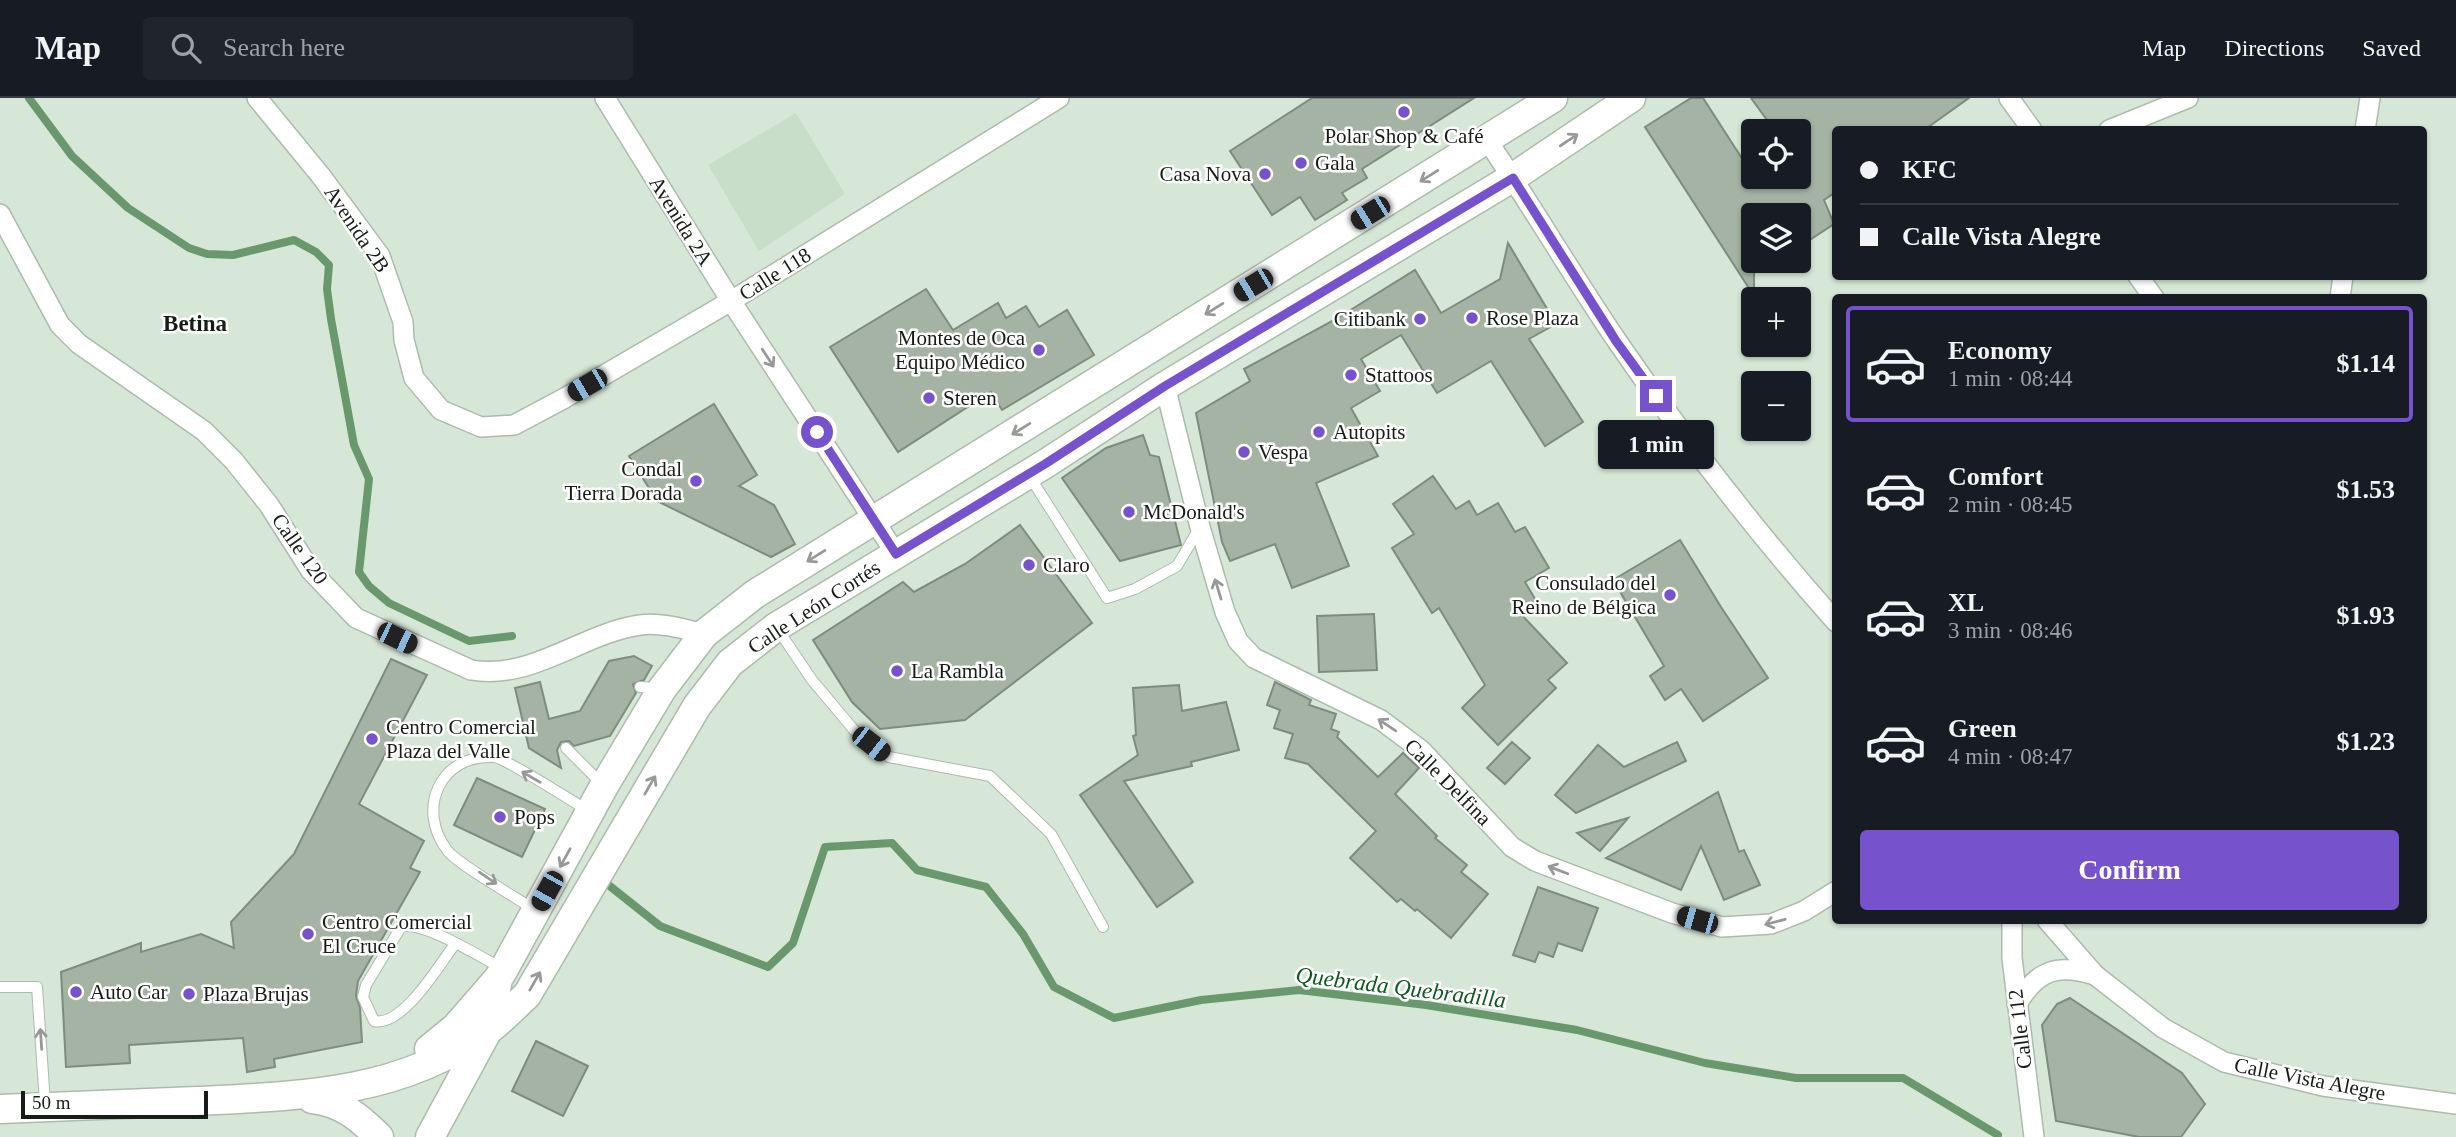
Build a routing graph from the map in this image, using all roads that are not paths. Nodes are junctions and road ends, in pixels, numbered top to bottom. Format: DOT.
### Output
graph roads {
  1 [pos="257,98"];
  2 [pos="605,98"];
  3 [pos="1059,98"];
  4 [pos="1553,98"];
  5 [pos="1631,98"];
  6 [pos="2009,98"];
  7 [pos="2188,98"];
  8 [pos="2370,98"];
  9 [pos="2029,126"];
  10 [pos="2119,126"];
  11 [pos="2366,126"];
  12 [pos="1487,141"];
  13 [pos="1513,178"];
  14 [pos="0,214"];
  15 [pos="731,301"];
  16 [pos="1165,386"];
  17 [pos="481,427"];
  18 [pos="1028,474"];
  19 [pos="874,520"];
  20 [pos="1199,527"];
  21 [pos="896,554"];
  22 [pos="1832,618"];
  23 [pos="776,627"];
  24 [pos="704,634"];
  25 [pos="566,748"];
  26 [pos="604,786"];
  27 [pos="590,811"];
  28 [pos="1832,894"];
  29 [pos="536,911"];
  30 [pos="2012,924"];
  31 [pos="2050,924"];
  32 [pos="1103,927"];
  33 [pos="455,944"];
  34 [pos="501,974"];
  35 [pos="2095,975"];
  36 [pos="0,987"];
  37 [pos="2017,1004"];
  38 [pos="488,1030"];
  39 [pos="394,1077"];
  40 [pos="292,1097"];
  41 [pos="2456,1104"];
  42 [pos="45,1107"];
  43 [pos="0,1109"];
  44 [pos="379,1137"];
  45 [pos="430,1137"];
  46 [pos="2034,1137"];
  1 -- 17 [label="street, Avenida 2B"];
  2 -- 15 [label="street, Avenida 2A"];
  3 -- 15 [label="street, Calle 118"];
  4 -- 12 [label="main road, Calle León Cortés"];
  13 -- 5 [label="main road, Calle León Cortés, one-way"];
  6 -- 9 [label="street"];
  7 -- 10 [label="street"];
  8 -- 11 [label="street"];
  12 -- 13 [label="street"];
  12 -- 19 [label="main road, Calle León Cortés, one-way"];
  13 -- 16 [label="main road, Calle León Cortés"];
  13 -- 22 [label="street"];
  14 -- 24 [label="street, Calle 120"];
  15 -- 17 [label="street, Calle 118"];
  15 -- 19 [label="street, Avenida 2A, one-way"];
  16 -- 18 [label="main road, Calle León Cortés"];
  16 -- 20 [label="street, Calle Delfina"];
  18 -- 20 [label="lane"];
  18 -- 21 [label="main road, Calle León Cortés"];
  19 -- 21 [label="street, Avenida 2A"];
  19 -- 24 [label="main road, Calle León Cortés, one-way"];
  28 -- 20 [label="street, Calle Delfina, one-way"];
  21 -- 23 [label="main road, Calle León Cortés"];
  23 -- 32 [label="lane"];
  38 -- 23 [label="main road, Calle León Cortés, one-way"];
  24 -- 26 [label="main road, Calle León Cortés"];
  25 -- 26 [label="lane"];
  26 -- 27 [label="main road, Calle León Cortés"];
  27 -- 29 [label="main road, Calle León Cortés, one-way"];
  27 -- 29 [label="lane, one-way"];
  29 -- 34 [label="main road, Calle León Cortés"];
  30 -- 37 [label="street, Calle 112"];
  31 -- 35 [label="street, Calle Vista Alegre"];
  33 -- 33 [label="lane"];
  33 -- 34 [label="lane"];
  34 -- 38 [label="main road, Calle León Cortés"];
  34 -- 39 [label="main road"];
  35 -- 37 [label="street"];
  35 -- 41 [label="street, Calle Vista Alegre"];
  42 -- 36 [label="lane, one-way"];
  37 -- 46 [label="street, Calle 112"];
  38 -- 39 [label="main road"];
  38 -- 45 [label="main road, Calle León Cortés"];
  39 -- 40 [label="main road"];
  40 -- 42 [label="main road"];
  40 -- 44 [label="main road"];
  42 -- 43 [label="main road"];
}
